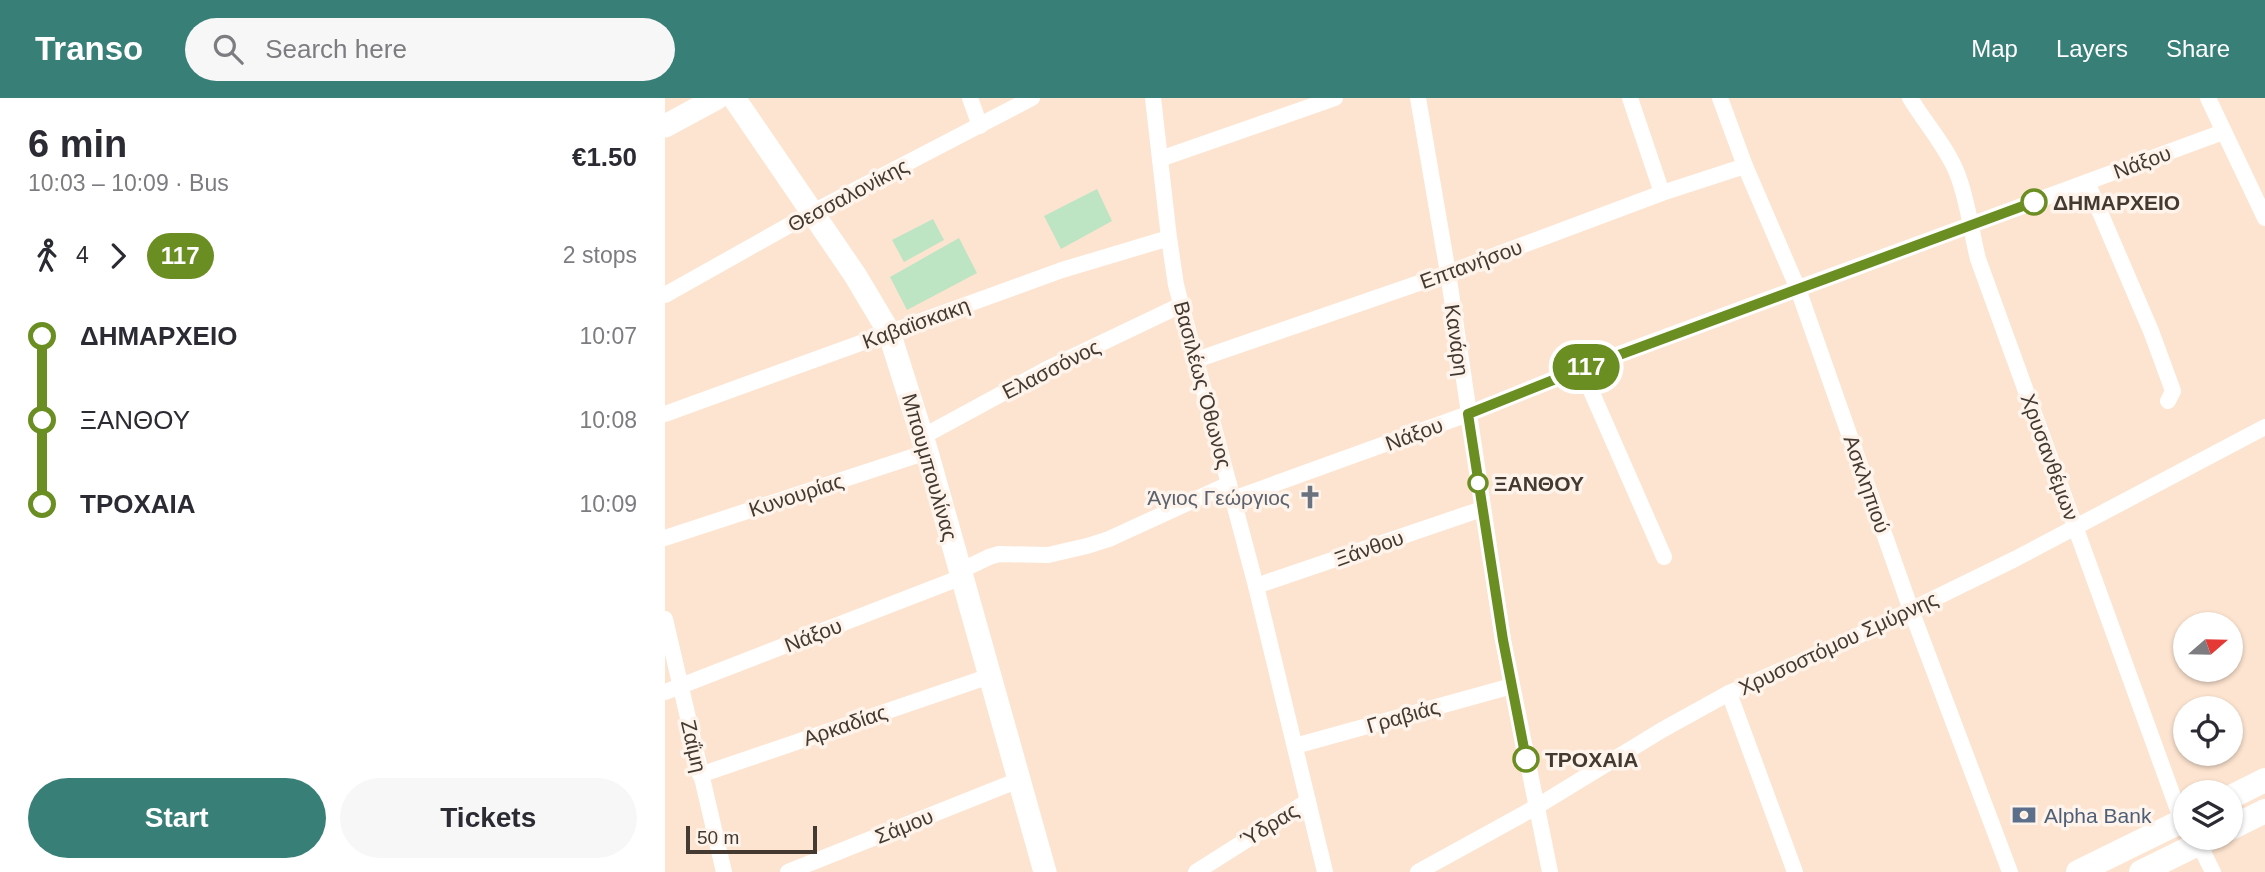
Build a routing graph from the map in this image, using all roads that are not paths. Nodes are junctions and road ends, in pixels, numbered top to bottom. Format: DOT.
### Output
graph roads {
  1 [pos="717,98"];
  2 [pos="734,98"];
  3 [pos="970,98"];
  4 [pos="1032,98"];
  5 [pos="1153,98"];
  6 [pos="1335,98"];
  7 [pos="1418,98"];
  8 [pos="1630,98"];
  9 [pos="1720,98"];
  10 [pos="1910,98"];
  11 [pos="2208,98"];
  12 [pos="665,126"];
  13 [pos="980,126"];
  14 [pos="2223,132"];
  15 [pos="1160,159"];
  16 [pos="1745,166"];
  17 [pos="2087,182"];
  18 [pos="1662,193"];
  19 [pos="811,213"];
  20 [pos="2265,218"];
  21 [pos="1970,226"];
  22 [pos="1169,238"];
  23 [pos="1447,273"];
  24 [pos="1798,289"];
  25 [pos="665,295"];
  26 [pos="1181,305"];
  27 [pos="889,332"];
  28 [pos="1196,360"];
  29 [pos="1581,369"];
  30 [pos="2168,401"];
  31 [pos="665,414"];
  32 [pos="1468,414"];
  33 [pos="2265,427"];
  34 [pos="924,445"];
  35 [pos="1231,492"];
  36 [pos="1482,509"];
  37 [pos="2075,529"];
  38 [pos="665,538"];
  39 [pos="1664,557"];
  40 [pos="961,574"];
  41 [pos="1256,586"];
  42 [pos="1911,610"];
  43 [pos="665,619"];
  44 [pos="990,676"];
  45 [pos="1512,686"];
  46 [pos="673,689"];
  47 [pos="1729,692"];
  48 [pos="1295,746"];
  49 [pos="700,775"];
  50 [pos="1019,780"];
  51 [pos="2265,780"];
  52 [pos="2173,791"];
  53 [pos="2243,791"];
  54 [pos="1308,801"];
  55 [pos="1536,807"];
  56 [pos="2265,811"];
  57 [pos="2243,822"];
  58 [pos="2173,825"];
  59 [pos="2186,850"];
  60 [pos="2207,850"];
  61 [pos="724,872"];
  62 [pos="788,872"];
  63 [pos="1045,872"];
  64 [pos="1196,872"];
  65 [pos="1325,872"];
  66 [pos="1418,872"];
  67 [pos="1550,872"];
  68 [pos="1795,872"];
  69 [pos="2010,872"];
  70 [pos="2078,872"];
  71 [pos="2141,872"];
  72 [pos="2213,872"];
  1 -- 12 [label="street"];
  2 -- 19 [label="street, Μπουμπουλίνας"];
  3 -- 13 [label="street"];
  4 -- 13 [label="street, Θεσσαλονίκης"];
  5 -- 15 [label="street, Βασιλέως Όθωνος"];
  6 -- 15 [label="street"];
  7 -- 23 [label="street, Κανάρη"];
  8 -- 18 [label="street"];
  9 -- 16 [label="street, Ασκληπιού"];
  10 -- 21 [label="street, Χρυσανθέμων"];
  11 -- 14 [label="street"];
  13 -- 19 [label="street, Θεσσαλονίκης"];
  14 -- 17 [label="street, Νάξου"];
  14 -- 20 [label="street"];
  15 -- 22 [label="street, Βασιλέως Όθωνος"];
  16 -- 18 [label="street, Επτανήσου"];
  16 -- 24 [label="street, Ασκληπιού"];
  17 -- 21 [label="street, Νάξου"];
  17 -- 30 [label="street"];
  18 -- 23 [label="street, Επτανήσου"];
  19 -- 25 [label="street, Θεσσαλονίκης"];
  19 -- 27 [label="street, Μπουμπουλίνας"];
  21 -- 24 [label="street, Νάξου"];
  21 -- 37 [label="street, Χρυσανθέμων"];
  22 -- 26 [label="street, Βασιλέως Όθωνος"];
  22 -- 27 [label="street, Καβαϊσκακη"];
  23 -- 28 [label="street, Επτανήσου"];
  23 -- 32 [label="street, Κανάρη"];
  24 -- 29 [label="street, Νάξου"];
  24 -- 42 [label="street, Ασκληπιού"];
  26 -- 28 [label="street, Βασιλέως Όθωνος"];
  26 -- 34 [label="street, Ελασσόνος"];
  27 -- 31 [label="street, Καβαϊσκακη"];
  27 -- 34 [label="street, Μπουμπουλίνας"];
  28 -- 35 [label="street, Βασιλέως Όθωνος"];
  29 -- 32 [label="street, Νάξου"];
  29 -- 39 [label="street"];
  32 -- 35 [label="street, Νάξου"];
  32 -- 36 [label="street, Κανάρη"];
  33 -- 37 [label="street, Χρυσοστόμου Σμύρνης"];
  34 -- 38 [label="street, Κυνουρίας"];
  34 -- 40 [label="street, Μπουμπουλίνας"];
  35 -- 40 [label="street, Νάξου"];
  35 -- 41 [label="street, Βασιλέως Όθωνος"];
  36 -- 41 [label="street, Ξάνθου"];
  36 -- 45 [label="street, Κανάρη"];
  37 -- 42 [label="street, Χρυσοστόμου Σμύρνης"];
  37 -- 52 [label="street, Χρυσανθέμων"];
  40 -- 44 [label="street, Μπουμπουλίνας"];
  40 -- 46 [label="street, Νάξου"];
  41 -- 48 [label="street, Βασιλέως Όθωνος"];
  42 -- 47 [label="street, Χρυσοστόμου Σμύρνης"];
  42 -- 69 [label="street, Ασκληπιού"];
  43 -- 46 [label="street, Ζαΐμη"];
  44 -- 49 [label="street, Αρκαδίας"];
  44 -- 50 [label="street, Μπουμπουλίνας"];
  45 -- 48 [label="street, Γραβιάς"];
  45 -- 55 [label="street, Κανάρη"];
  46 -- 49 [label="street, Ζαΐμη"];
  47 -- 55 [label="street, Χρυσοστόμου Σμύρνης"];
  47 -- 68 [label="street"];
  48 -- 54 [label="street, Βασιλέως Όθωνος"];
  49 -- 61 [label="street, Ζαΐμη"];
  50 -- 62 [label="street, Σάμου"];
  50 -- 63 [label="street, Μπουμπουλίνας"];
  51 -- 53 [label="main road"];
  54 -- 64 [label="street, Ύδρας"];
  54 -- 65 [label="street, Βασιλέως Όθωνος"];
  55 -- 66 [label="street, Χρυσοστόμου Σμύρνης"];
  55 -- 67 [label="street, Κανάρη"];
  56 -- 57 [label="main road"];
  58 -- 70 [label="main road"];
  59 -- 71 [label="main road"];
  60 -- 72 [label="street"];
}
